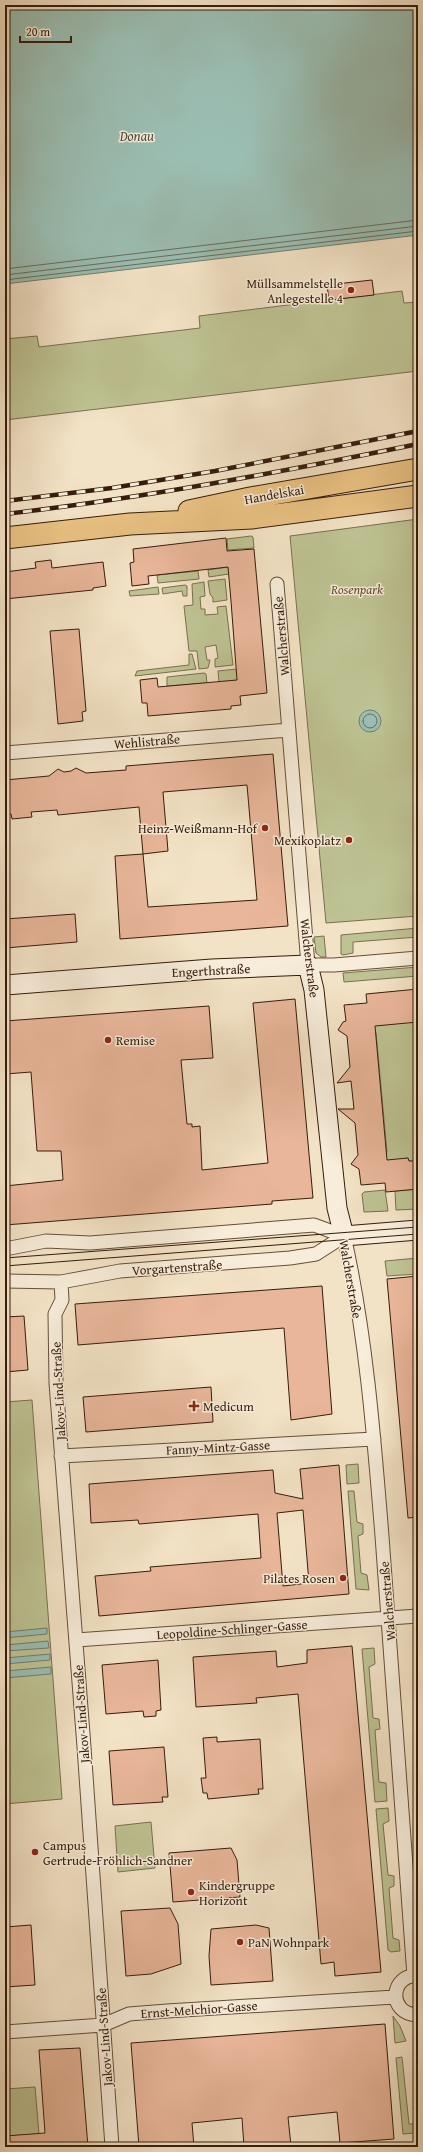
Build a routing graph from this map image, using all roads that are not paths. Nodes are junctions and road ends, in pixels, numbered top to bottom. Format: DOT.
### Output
graph roads {
  1 [pos="418,470"];
  2 [pos="418,496"];
  3 [pos="130,524"];
  4 [pos="5,538"];
  5 [pos="277,584"];
  6 [pos="289,730"];
  7 [pos="5,753"];
  8 [pos="418,958"];
  9 [pos="308,965"];
  10 [pos="5,985"];
  11 [pos="418,1230"];
  12 [pos="344,1236"];
  13 [pos="5,1249"];
  14 [pos="5,1281"];
  15 [pos="61,1282"];
  16 [pos="374,1439"];
  17 [pos="61,1456"];
  18 [pos="418,1616"];
  19 [pos="389,1617"];
  20 [pos="76,1640"];
  21 [pos="416,1976"];
  22 [pos="395,1997"];
  23 [pos="418,2016"];
  24 [pos="418,2020"];
  25 [pos="103,2025"];
  26 [pos="5,2032"];
  27 [pos="112,2147"];
  1 -- 3 [label="main road, Handelskai"];
  2 -- 3 [label="main road, Handelskai"];
  3 -- 4 [label="main road, Handelskai"];
  5 -- 6 [label="street, Walcherstraße"];
  6 -- 7 [label="street, Wehlistraße"];
  6 -- 9 [label="street, Walcherstraße"];
  8 -- 9 [label="street, Engerthstraße"];
  9 -- 10 [label="street, Engerthstraße"];
  9 -- 12 [label="street, Walcherstraße"];
  11 -- 12 [label="street, Vorgartenstraße"];
  12 -- 13 [label="street, Vorgartenstraße"];
  12 -- 15 [label="street, Vorgartenstraße"];
  12 -- 16 [label="street, Walcherstraße"];
  14 -- 15 [label="street, Vorgartenstraße"];
  15 -- 17 [label="street, Jakov-Lind-Straße"];
  16 -- 17 [label="street, Fanny-Mintz-Gasse"];
  16 -- 19 [label="street, Walcherstraße"];
  17 -- 20 [label="street, Jakov-Lind-Straße"];
  18 -- 19 [label="street, Leopoldine-Schlinger-Gasse"];
  19 -- 20 [label="street, Leopoldine-Schlinger-Gasse"];
  19 -- 21 [label="street, Walcherstraße"];
  20 -- 25 [label="street, Jakov-Lind-Straße"];
  21 -- 22 [label="street"];
  22 -- 23 [label="street"];
  22 -- 25 [label="street, Ernst-Melchior-Gasse"];
  23 -- 24 [label="street"];
  25 -- 26 [label="street, Ernst-Melchior-Gasse"];
  25 -- 27 [label="street, Jakov-Lind-Straße"];
}
